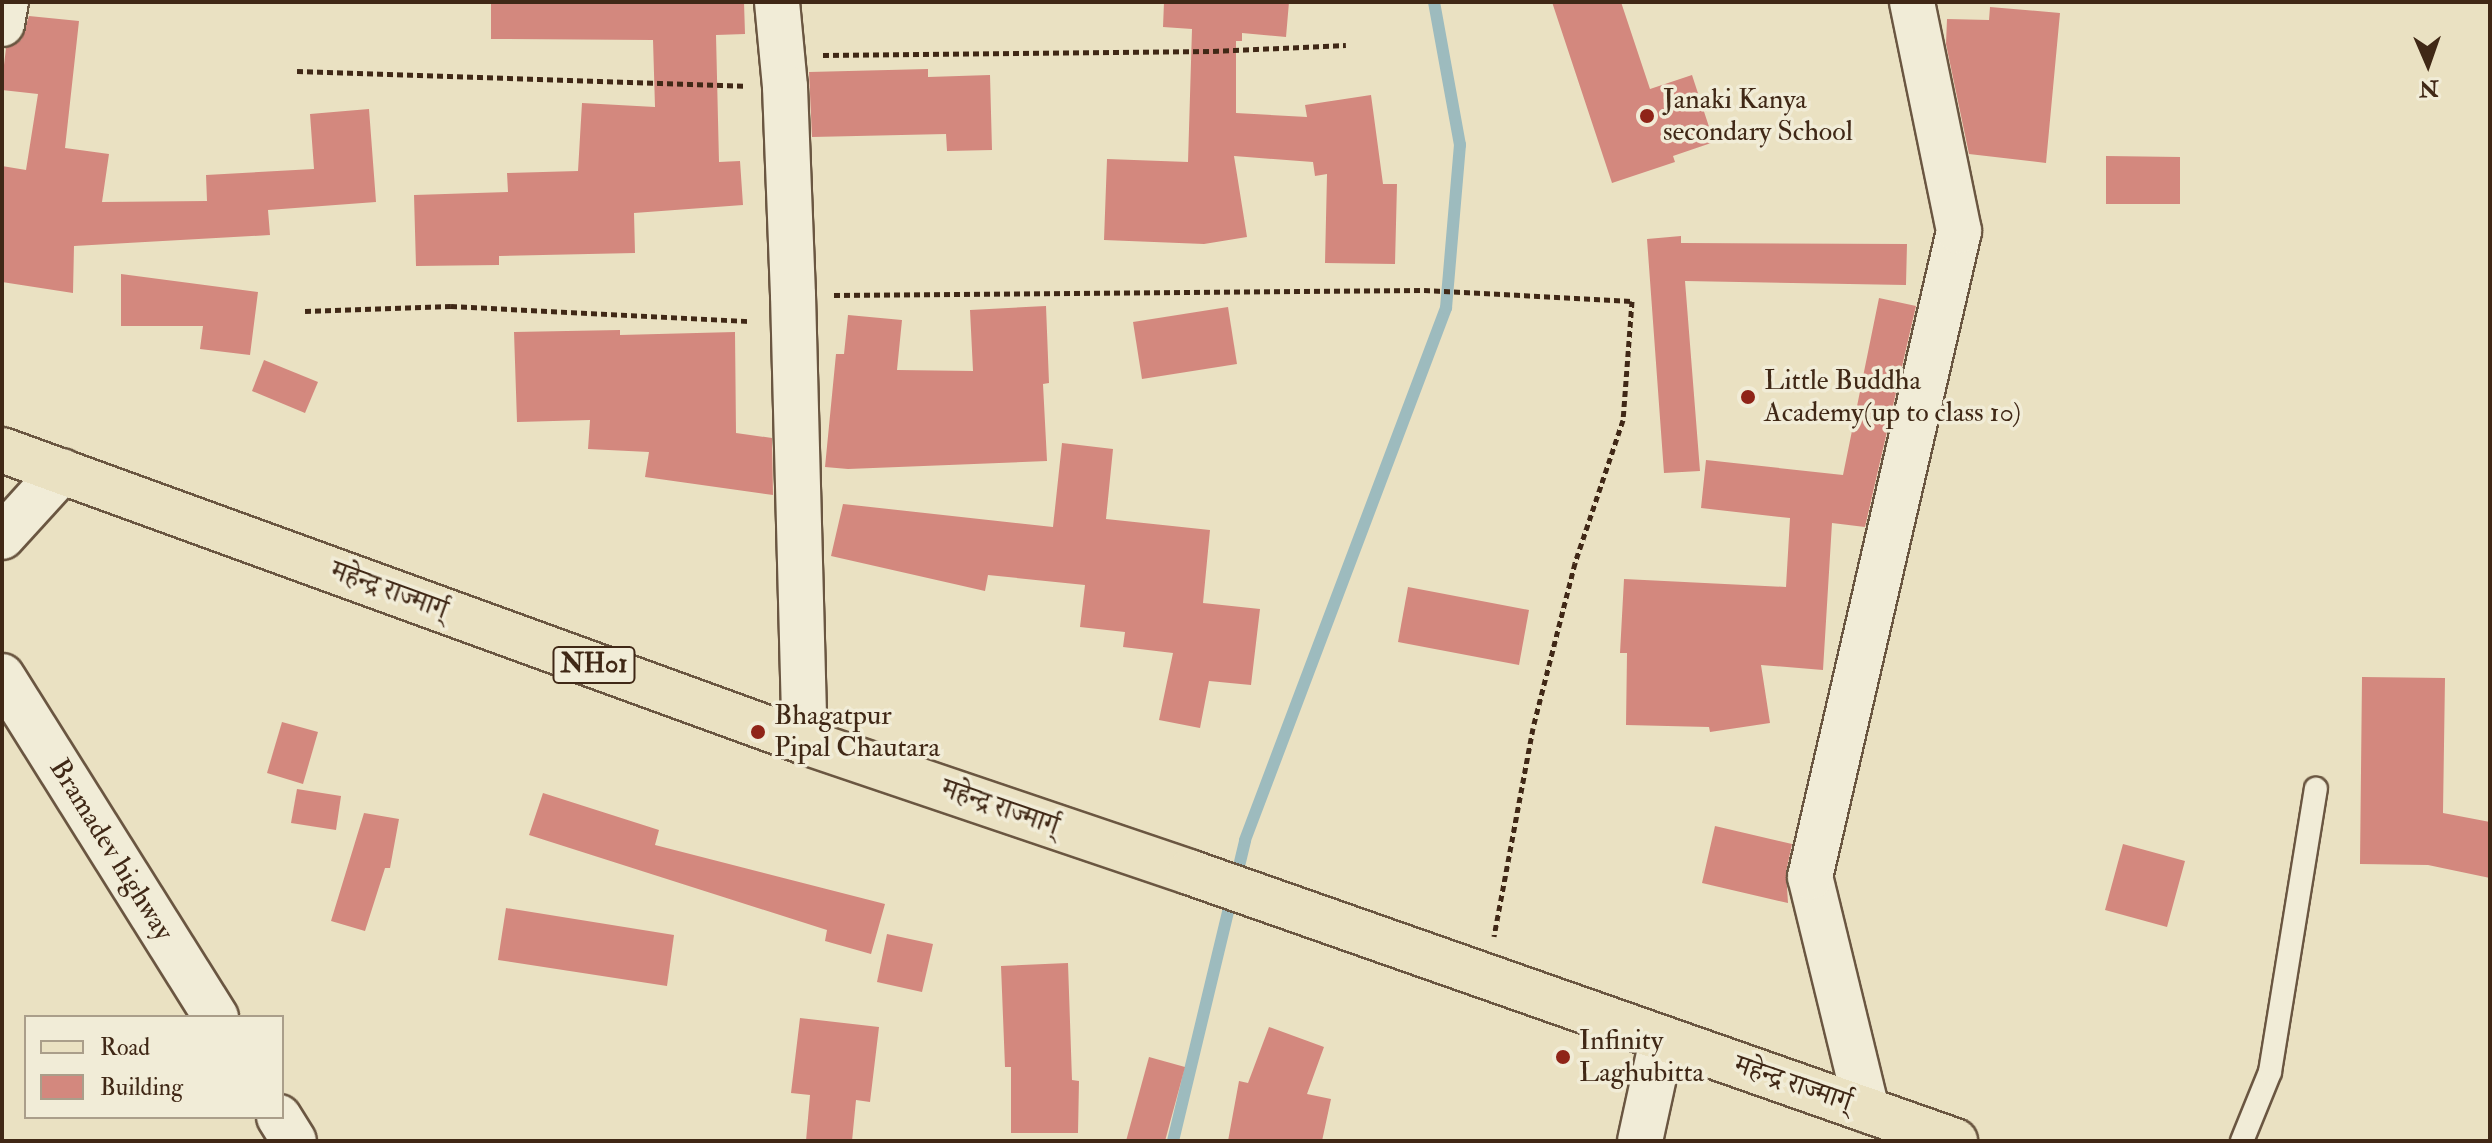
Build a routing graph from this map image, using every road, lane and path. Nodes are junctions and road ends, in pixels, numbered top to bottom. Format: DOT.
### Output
graph roads {
  1 [pos="6,2"];
  2 [pos="777,2"];
  3 [pos="1912,2"];
  4 [pos="2,24"];
  5 [pos="1346,45"];
  6 [pos="297,71"];
  7 [pos="783,71"];
  8 [pos="792,309"];
  9 [pos="305,311"];
  10 [pos="2,450"];
  11 [pos="62,471"];
  12 [pos="2,537"];
  13 [pos="4,673"];
  14 [pos="805,742"];
  15 [pos="2316,789"];
  16 [pos="1486,979"];
  17 [pos="215,1015"];
  18 [pos="1662,1040"];
  19 [pos="1867,1110"];
  20 [pos="280,1119"];
  21 [pos="294,1141"];
  22 [pos="1640,1141"];
  23 [pos="1955,1141"];
  24 [pos="2242,1141"];
  1 -- 4 [label="street"];
  2 -- 7 [label="street"];
  3 -- 19 [label="street"];
  5 -- 7 [label="path"];
  6 -- 7 [label="path"];
  7 -- 8 [label="street"];
  8 -- 9 [label="path"];
  8 -- 14 [label="street"];
  8 -- 16 [label="path"];
  10 -- 11 [label="main road, महेन्द्र राज्मार्ग् / NH01"];
  11 -- 12 [label="street"];
  11 -- 14 [label="main road, महेन्द्र राज्मार्ग् / NH01"];
  13 -- 17 [label="street, Bramadev highway"];
  14 -- 16 [label="main road, महेन्द्र राज्मार्ग् / NH01"];
  15 -- 24 [label="lane"];
  16 -- 18 [label="main road, महेन्द्र राज्मार्ग् / NH01"];
  18 -- 19 [label="main road, महेन्द्र राज्मार्ग् / NH01"];
  18 -- 22 [label="street"];
  19 -- 23 [label="main road, महेन्द्र राज्मार्ग् / NH01"];
  20 -- 21 [label="street"];
}
